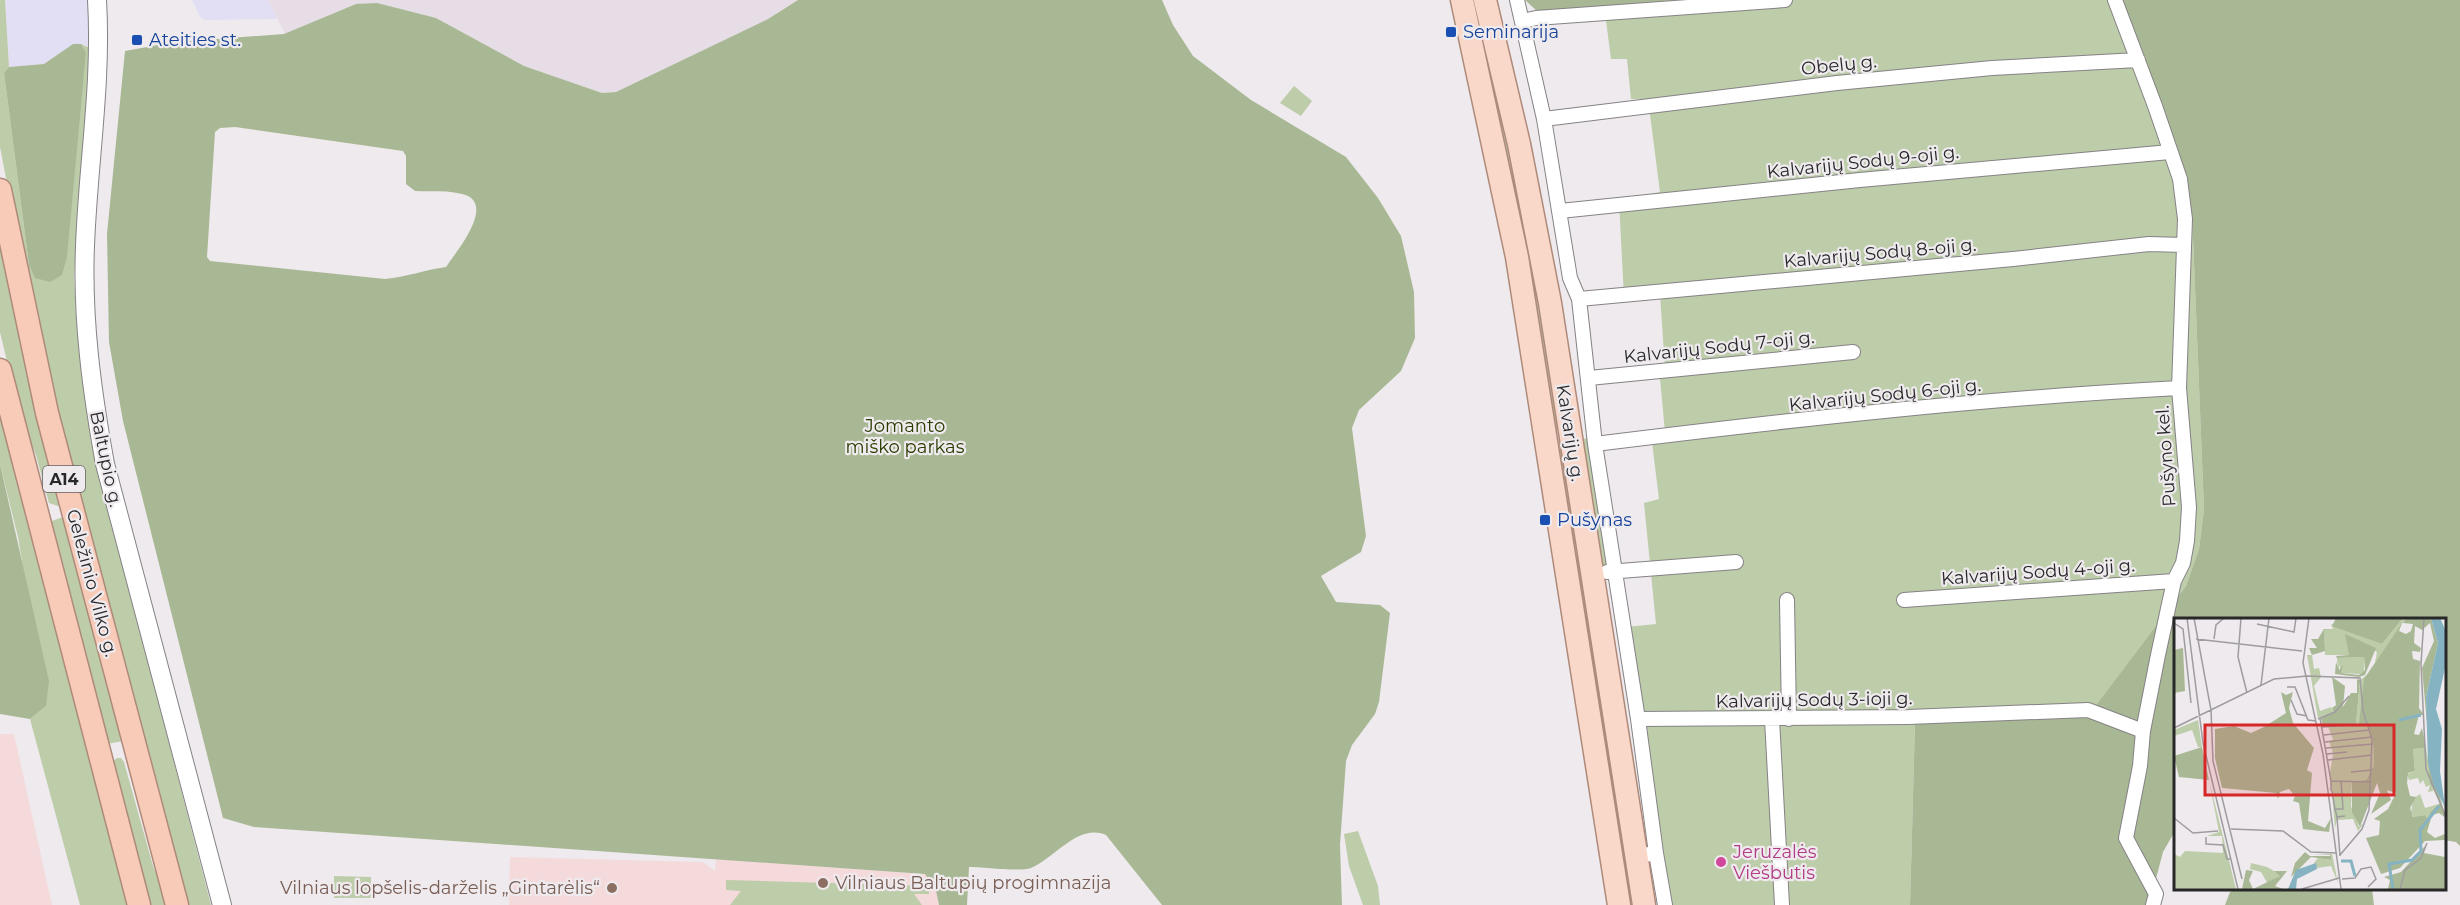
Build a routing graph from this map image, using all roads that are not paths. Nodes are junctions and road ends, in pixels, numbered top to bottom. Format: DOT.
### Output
graph roads {
  1 [pos="97,0"];
  2 [pos="1462,0"];
  3 [pos="1485,0"];
  4 [pos="1517,0"];
  5 [pos="1785,0"];
  6 [pos="2115,0"];
  7 [pos="1523,21"];
  8 [pos="2138,60"];
  9 [pos="1544,119"];
  10 [pos="2170,152"];
  11 [pos="0,190"];
  12 [pos="1560,211"];
  13 [pos="2184,245"];
  14 [pos="1579,299"];
  15 [pos="1852,352"];
  16 [pos="0,370"];
  17 [pos="1589,378"];
  18 [pos="2179,388"];
  19 [pos="1595,444"];
  20 [pos="70,501"];
  21 [pos="35,508"];
  22 [pos="1736,562"];
  23 [pos="1603,573"];
  24 [pos="2174,581"];
  25 [pos="1787,600"];
  26 [pos="1904,600"];
  27 [pos="1606,664"];
  28 [pos="1583,668"];
  29 [pos="1638,719"];
  30 [pos="1772,719"];
  31 [pos="1789,719"];
  32 [pos="2144,730"];
  33 [pos="140,765"];
  34 [pos="104,771"];
  35 [pos="1646,854"];
  36 [pos="139,905"];
  37 [pos="177,905"];
  38 [pos="222,905"];
  39 [pos="1619,905"];
  40 [pos="1644,905"];
  41 [pos="1665,905"];
  42 [pos="1782,905"];
  43 [pos="2153,905"];
  1 -- 38 [label="street, Baltupio g."];
  2 -- 28 [label="main road, Kalvarijų g."];
  3 -- 23 [label="main road, Kalvarijų g."];
  4 -- 7 [label="street"];
  5 -- 7 [label="street"];
  6 -- 8 [label="street, Pušyno kel."];
  7 -- 9 [label="street"];
  8 -- 9 [label="street, Obelų g."];
  8 -- 10 [label="street, Pušyno kel."];
  9 -- 12 [label="street"];
  10 -- 12 [label="street, Kalvarijų Sodų 9-oji g."];
  10 -- 13 [label="street, Pušyno kel."];
  11 -- 20 [label="highway, Geležinio Vilko g. / A14"];
  12 -- 14 [label="street"];
  13 -- 14 [label="street, Kalvarijų Sodų 8-oji g."];
  13 -- 18 [label="street, Pušyno kel."];
  14 -- 17 [label="street"];
  15 -- 17 [label="street, Kalvarijų Sodų 7-oji g."];
  16 -- 21 [label="highway, Geležinio Vilko g. / A14"];
  17 -- 19 [label="street"];
  18 -- 19 [label="street, Kalvarijų Sodų 6-oji g."];
  18 -- 24 [label="street, Pušyno kel."];
  19 -- 23 [label="street"];
  20 -- 21 [label="highway"];
  20 -- 33 [label="highway, Geležinio Vilko g. / A14"];
  21 -- 34 [label="highway, Geležinio Vilko g. / A14"];
  22 -- 23 [label="street"];
  23 -- 27 [label="main road, Kalvarijų g."];
  23 -- 29 [label="street"];
  24 -- 26 [label="street, Kalvarijų Sodų 4-oji g."];
  24 -- 32 [label="street, Pušyno kel."];
  25 -- 31 [label="street"];
  27 -- 28 [label="main road"];
  27 -- 35 [label="main road, Kalvarijų g."];
  28 -- 39 [label="main road, Kalvarijų g."];
  29 -- 30 [label="street, Kalvarijų Sodų 3-ioji g."];
  29 -- 35 [label="street"];
  30 -- 31 [label="street, Kalvarijų Sodų 3-ioji g."];
  30 -- 42 [label="street"];
  31 -- 32 [label="street, Kalvarijų Sodų 3-ioji g."];
  32 -- 43 [label="street, Pušyno kel."];
  33 -- 34 [label="highway"];
  33 -- 37 [label="highway, Geležinio Vilko g. / A14"];
  34 -- 36 [label="highway, Geležinio Vilko g. / A14"];
  35 -- 40 [label="main road, Kalvarijų g."];
  35 -- 41 [label="street"];
}
